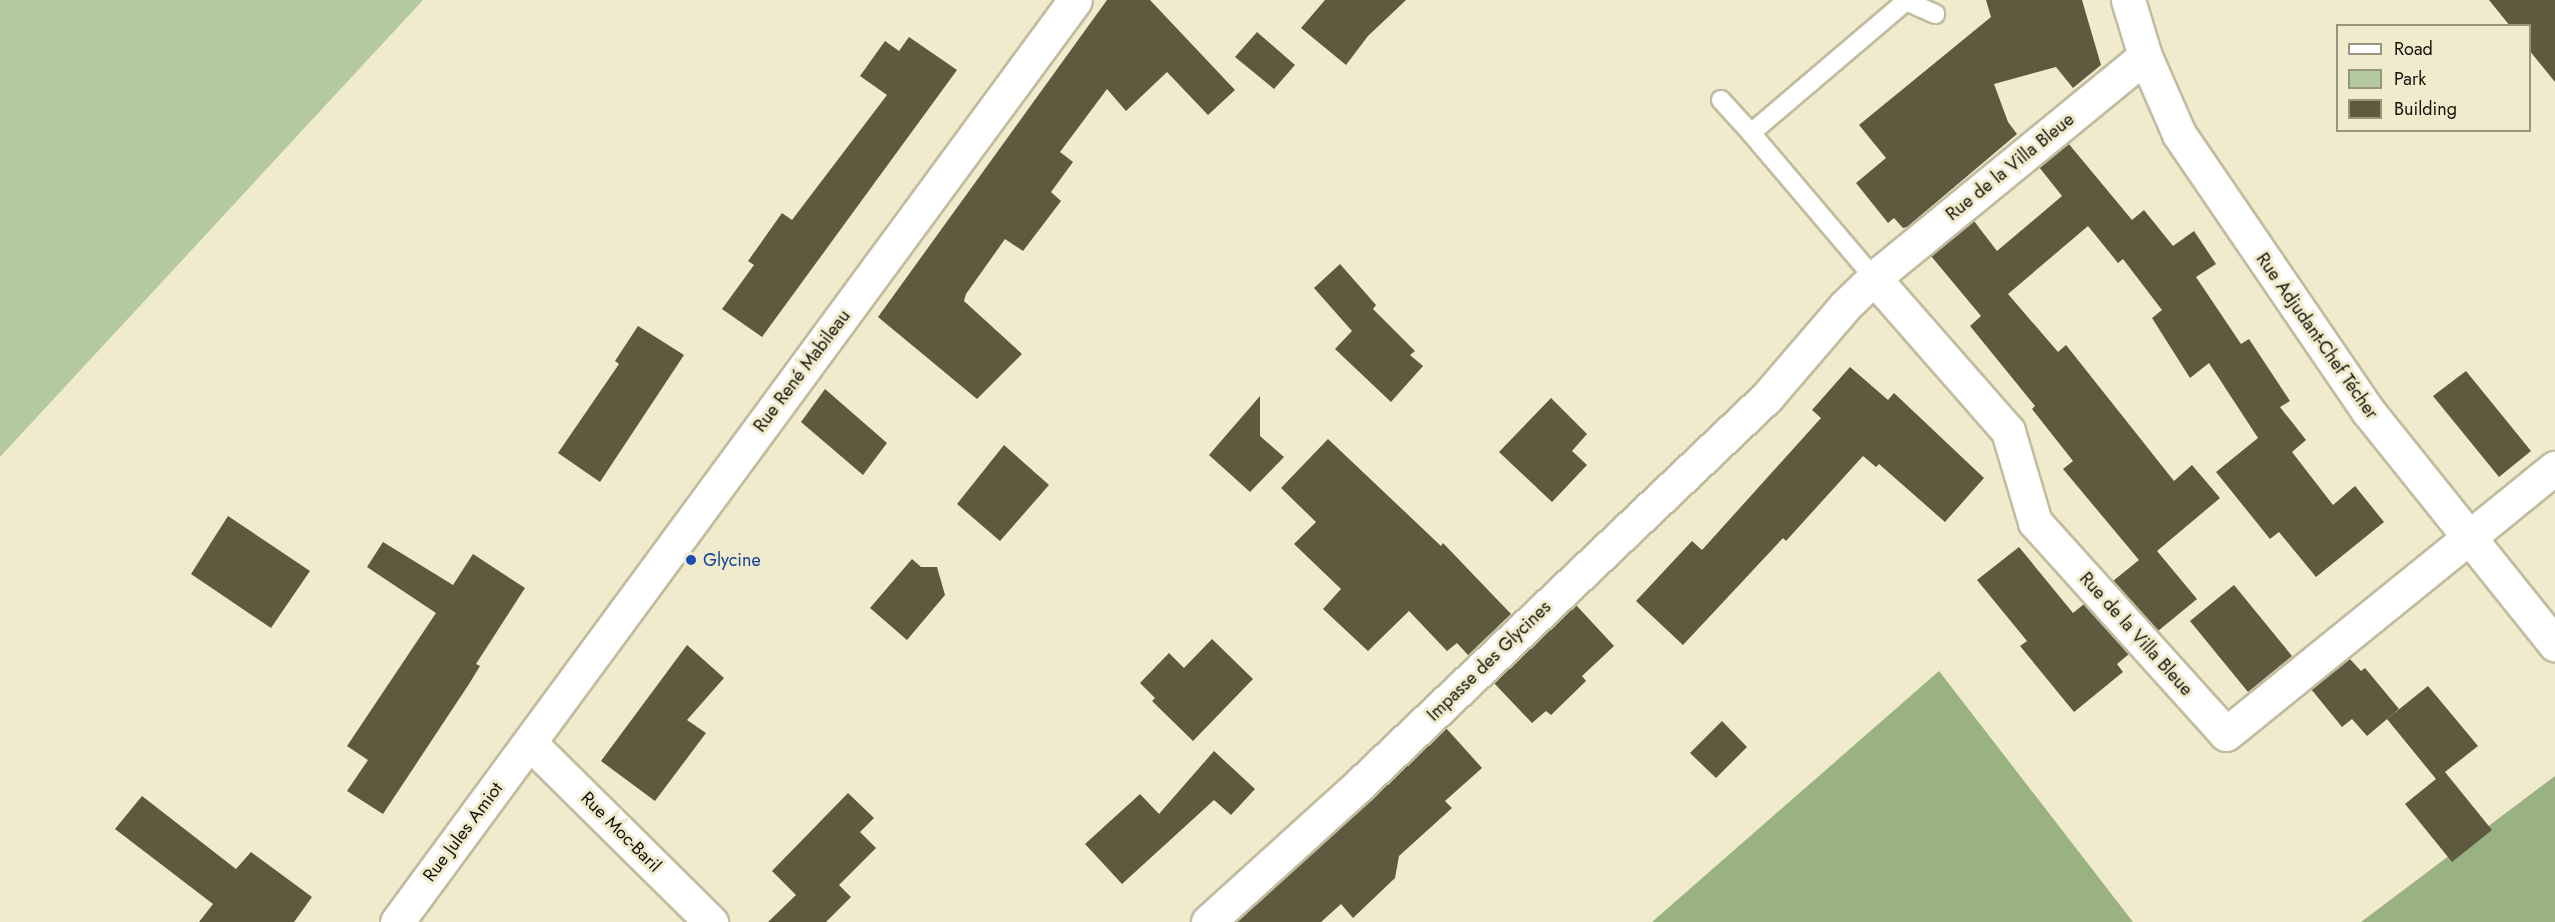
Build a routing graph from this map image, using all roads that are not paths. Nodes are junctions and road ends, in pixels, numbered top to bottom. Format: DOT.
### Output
graph roads {
  1 [pos="1075,0"];
  2 [pos="2128,0"];
  3 [pos="1935,15"];
  4 [pos="2145,56"];
  5 [pos="1721,100"];
  6 [pos="1751,133"];
  7 [pos="1875,278"];
  8 [pos="1767,397"];
  9 [pos="2555,468"];
  10 [pos="2471,538"];
  11 [pos="2555,644"];
  12 [pos="530,743"];
  13 [pos="396,922"];
  14 [pos="711,922"];
  15 [pos="1208,922"];
  1 -- 12 [label="street, Rue René Mabileau"];
  2 -- 4 [label="street, Rue Adjudant-Chef Técher"];
  3 -- 6 [label="lane"];
  4 -- 7 [label="street, Rue de la Villa Bleue"];
  4 -- 10 [label="street, Rue Adjudant-Chef Técher"];
  5 -- 6 [label="lane"];
  6 -- 7 [label="lane"];
  7 -- 8 [label="street, Rue de la Villa Bleue"];
  7 -- 10 [label="street, Rue de la Villa Bleue"];
  8 -- 15 [label="street, Impasse des Glycines"];
  9 -- 10 [label="street"];
  10 -- 11 [label="street, Rue Adjudant-Chef Técher"];
  12 -- 13 [label="street, Rue Jules Amiot"];
  12 -- 14 [label="street, Rue Moc-Baril"];
}
